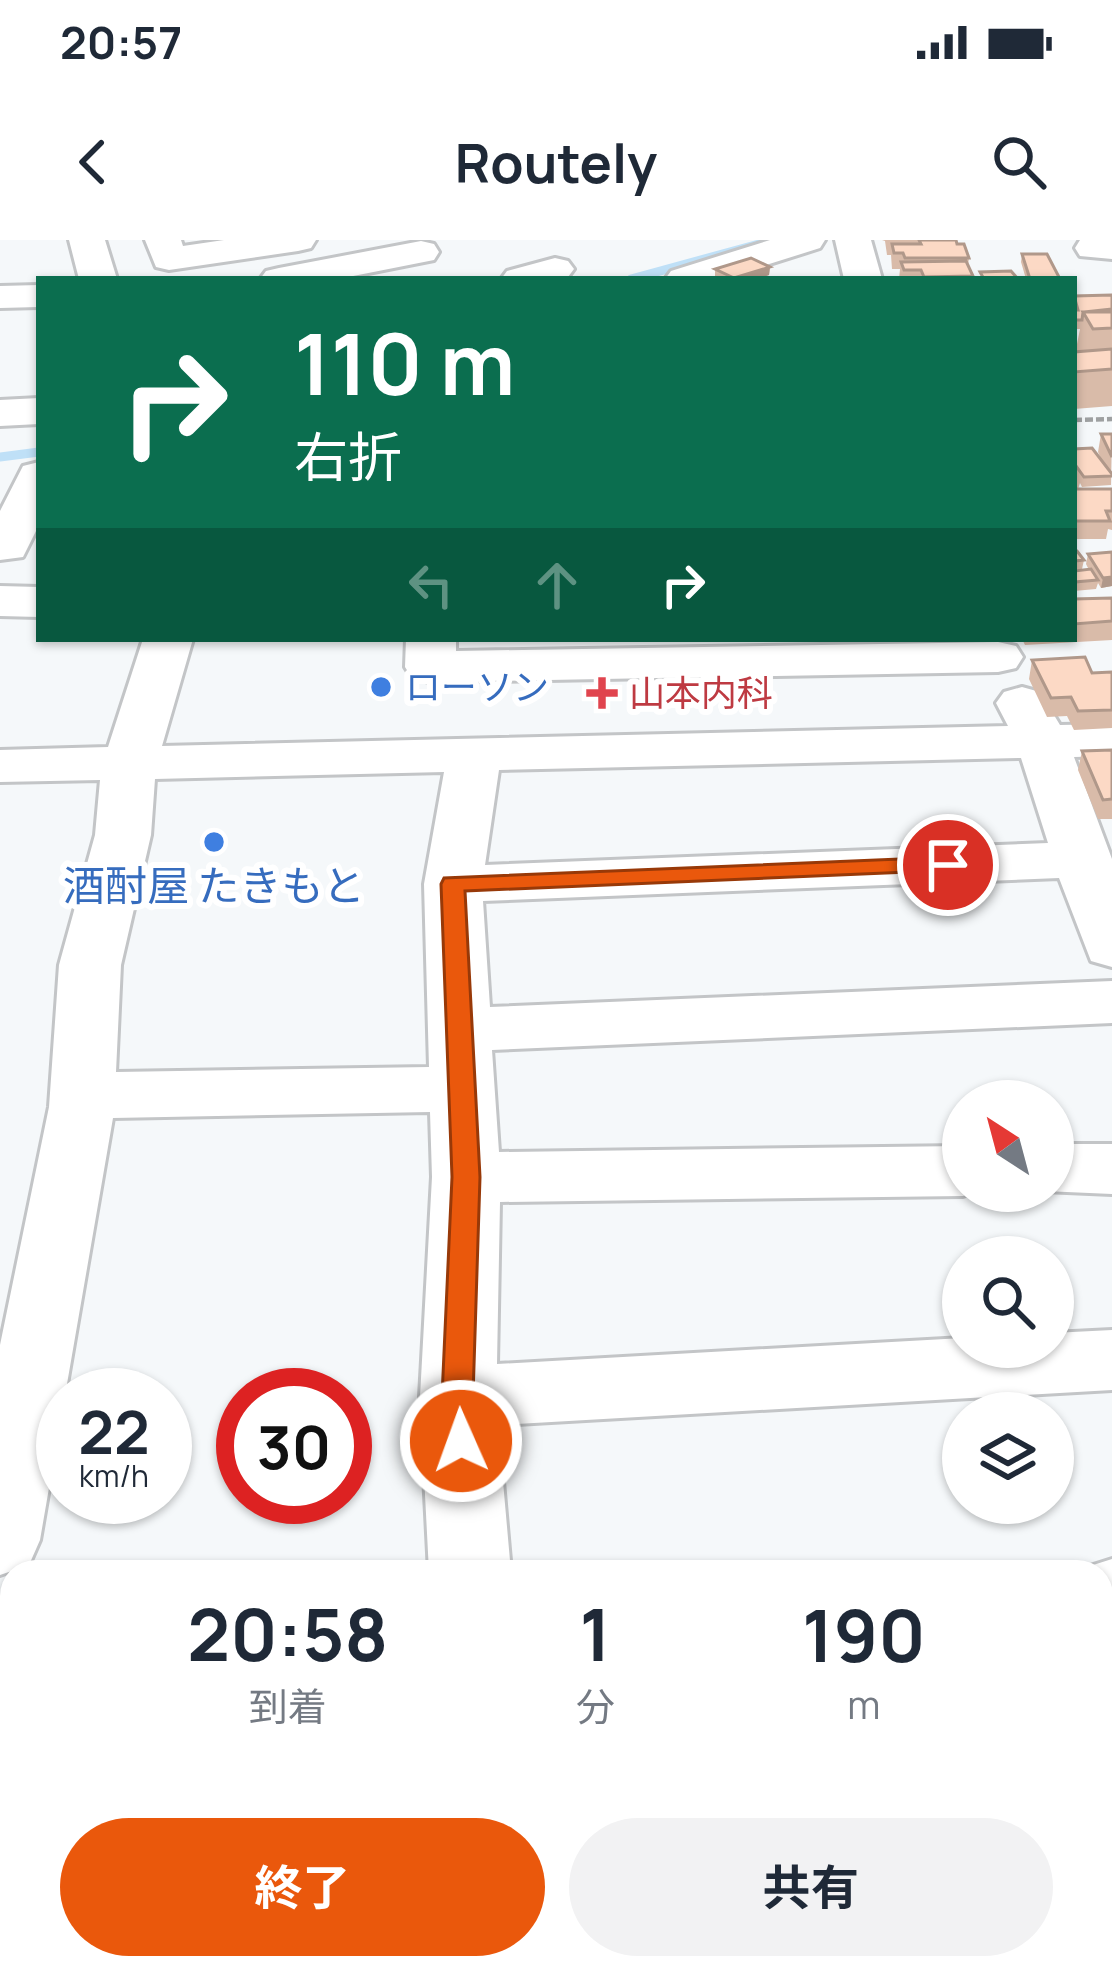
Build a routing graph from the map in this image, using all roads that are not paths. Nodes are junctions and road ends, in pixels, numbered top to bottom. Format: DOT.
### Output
graph roads {
  1 [pos="88,240"];
  2 [pos="163,240"];
  3 [pos="807,240"];
  4 [pos="853,240"];
  5 [pos="284,250"];
  6 [pos="424,251"];
  7 [pos="97,276"];
  8 [pos="694,276"];
  9 [pos="862,276"];
  10 [pos="36,296"];
  11 [pos="0,297"];
  12 [pos="36,411"];
  13 [pos="0,413"];
  14 [pos="36,472"];
  15 [pos="0,474"];
  16 [pos="36,481"];
  17 [pos="15,547"];
  18 [pos="0,602"];
  19 [pos="36,602"];
  20 [pos="166,642"];
  21 [pos="431,642"];
  22 [pos="994,648"];
  23 [pos="1112,740"];
  24 [pos="1042,742"];
  25 [pos="474,754"];
  26 [pos="129,765"];
  27 [pos="0,766"];
  28 [pos="1083,860"];
  29 [pos="453,884"];
  30 [pos="1112,947"];
  31 [pos="1112,1002"];
  32 [pos="459,1059"];
  33 [pos="83,1096"];
  34 [pos="1112,1168"];
  35 [pos="1074,1169"];
  36 [pos="942,1171"];
  37 [pos="466,1177"];
  38 [pos="1112,1360"];
  39 [pos="458,1397"];
  40 [pos="0,1540"];
  41 [pos="469,1560"];
  1 -- 7 [label="street"];
  2 -- 5 [label="street"];
  3 -- 8 [label="street"];
  4 -- 9 [label="street"];
  5 -- 6 [label="street"];
  10 -- 11 [label="street"];
  12 -- 13 [label="street"];
  14 -- 15 [label="street"];
  16 -- 17 [label="street"];
  18 -- 19 [label="street"];
  20 -- 26 [label="street"];
  21 -- 22 [label="street"];
  22 -- 24 [label="street"];
  23 -- 24 [label="street"];
  24 -- 25 [label="street"];
  24 -- 28 [label="street"];
  25 -- 26 [label="street"];
  25 -- 29 [label="street"];
  26 -- 27 [label="street"];
  26 -- 33 [label="street"];
  28 -- 29 [label="street"];
  28 -- 30 [label="street"];
  29 -- 32 [label="street"];
  31 -- 32 [label="street"];
  32 -- 33 [label="street"];
  32 -- 37 [label="street"];
  33 -- 40 [label="street"];
  34 -- 35 [label="street"];
  36 -- 37 [label="street"];
  37 -- 39 [label="street"];
  38 -- 39 [label="street"];
  39 -- 41 [label="street"];
}
